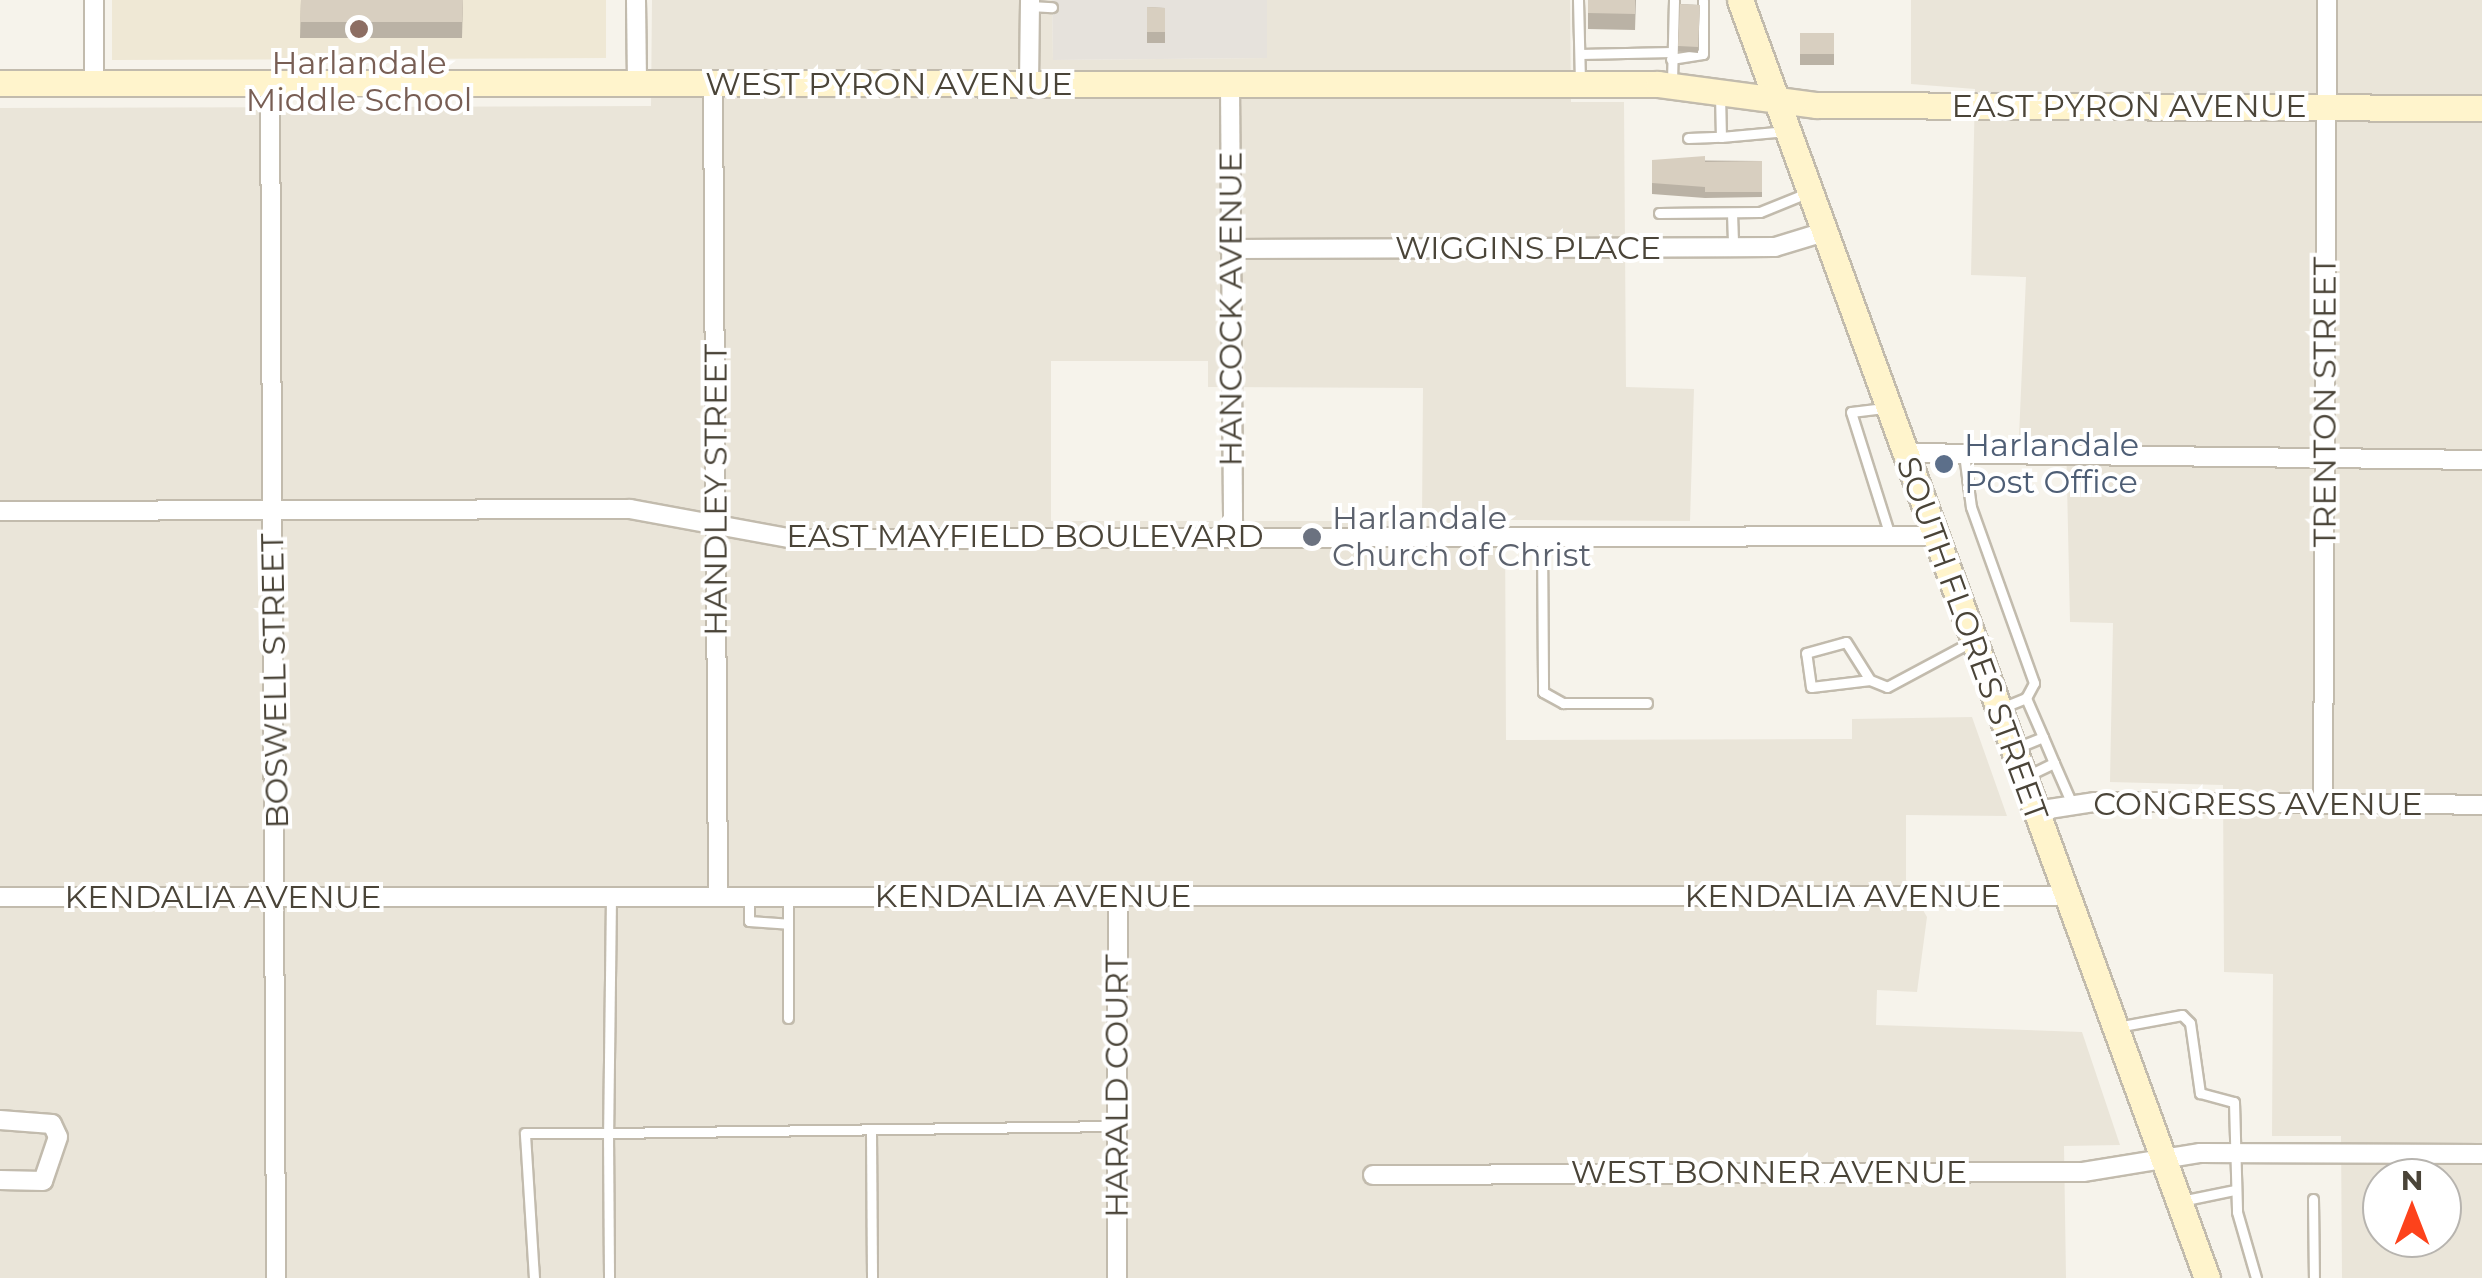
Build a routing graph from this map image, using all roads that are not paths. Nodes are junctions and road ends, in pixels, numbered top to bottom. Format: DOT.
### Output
graph roads {
  1 [pos="94,0"];
  2 [pos="636,0"];
  3 [pos="1578,0"];
  4 [pos="1674,0"];
  5 [pos="1703,0"];
  6 [pos="1740,0"];
  7 [pos="2327,0"];
  8 [pos="1030,3"];
  9 [pos="1052,7"];
  10 [pos="1580,54"];
  11 [pos="1671,65"];
  12 [pos="0,83"];
  13 [pos="94,83"];
  14 [pos="270,84"];
  15 [pos="637,84"];
  16 [pos="712,84"];
  17 [pos="1029,84"];
  18 [pos="1230,84"];
  19 [pos="1580,84"];
  20 [pos="1720,87"];
  21 [pos="1778,97"];
  22 [pos="2327,106"];
  23 [pos="2482,108"];
  24 [pos="1789,131"];
  25 [pos="1720,137"];
  26 [pos="1688,138"];
  27 [pos="1810,192"];
  28 [pos="1658,213"];
  29 [pos="1732,213"];
  30 [pos="1824,232"];
  31 [pos="1733,248"];
  32 [pos="1230,249"];
  33 [pos="1886,408"];
  34 [pos="1902,453"];
  35 [pos="1964,454"];
  36 [pos="2324,459"];
  37 [pos="2482,460"];
  38 [pos="0,511"];
  39 [pos="273,511"];
  40 [pos="717,524"];
  41 [pos="1232,535"];
  42 [pos="1542,536"];
  43 [pos="1890,536"];
  44 [pos="1934,536"];
  45 [pos="1973,641"];
  46 [pos="1870,680"];
  47 [pos="2026,698"];
  48 [pos="1648,703"];
  49 [pos="1998,709"];
  50 [pos="2043,738"];
  51 [pos="2012,749"];
  52 [pos="2054,763"];
  53 [pos="2024,778"];
  54 [pos="2072,804"];
  55 [pos="2323,804"];
  56 [pos="2482,805"];
  57 [pos="2036,811"];
  58 [pos="1118,895"];
  59 [pos="788,896"];
  60 [pos="2066,896"];
  61 [pos="0,897"];
  62 [pos="278,897"];
  63 [pos="611,897"];
  64 [pos="718,897"];
  65 [pos="749,897"];
  66 [pos="788,924"];
  67 [pos="788,1018"];
  68 [pos="2115,1028"];
  69 [pos="0,1120"];
  70 [pos="1118,1126"];
  71 [pos="871,1132"];
  72 [pos="608,1133"];
  73 [pos="2233,1153"];
  74 [pos="2482,1154"];
  75 [pos="2163,1160"];
  76 [pos="1373,1176"];
  77 [pos="0,1180"];
  78 [pos="2234,1190"];
  79 [pos="2313,1199"];
  80 [pos="2178,1202"];
  81 [pos="276,1278"];
  82 [pos="534,1278"];
  83 [pos="609,1278"];
  84 [pos="872,1278"];
  85 [pos="1117,1278"];
  86 [pos="2207,1278"];
  87 [pos="2256,1278"];
  88 [pos="2314,1278"];
  1 -- 13 [label="street"];
  2 -- 15 [label="street"];
  3 -- 10 [label="lane"];
  4 -- 11 [label="lane"];
  5 -- 11 [label="lane"];
  6 -- 21 [label="street, SOUTH FLORES STREET"];
  7 -- 22 [label="street, TRENTON STREET"];
  8 -- 9 [label="lane"];
  8 -- 17 [label="street"];
  10 -- 11 [label="lane"];
  10 -- 19 [label="lane"];
  11 -- 19 [label="street, WEST PYRON AVENUE"];
  11 -- 20 [label="street, WEST PYRON AVENUE"];
  12 -- 13 [label="street, WEST PYRON AVENUE"];
  13 -- 14 [label="street, WEST PYRON AVENUE"];
  14 -- 15 [label="street, WEST PYRON AVENUE"];
  14 -- 39 [label="street, BOSWELL STREET"];
  15 -- 16 [label="street, WEST PYRON AVENUE"];
  16 -- 17 [label="street, WEST PYRON AVENUE"];
  16 -- 40 [label="street, HANDLEY STREET"];
  17 -- 18 [label="street, WEST PYRON AVENUE"];
  18 -- 19 [label="street, WEST PYRON AVENUE"];
  18 -- 32 [label="street, HANCOCK AVENUE"];
  20 -- 21 [label="street, WEST PYRON AVENUE"];
  20 -- 25 [label="lane"];
  21 -- 22 [label="street, EAST PYRON AVENUE"];
  21 -- 24 [label="street, SOUTH FLORES STREET"];
  22 -- 23 [label="street, EAST PYRON AVENUE"];
  22 -- 36 [label="street, TRENTON STREET"];
  24 -- 25 [label="lane"];
  24 -- 27 [label="street, SOUTH FLORES STREET"];
  25 -- 26 [label="lane"];
  27 -- 29 [label="lane"];
  27 -- 30 [label="street, SOUTH FLORES STREET"];
  28 -- 29 [label="lane"];
  29 -- 31 [label="lane"];
  30 -- 31 [label="street, WIGGINS PLACE"];
  30 -- 33 [label="street, SOUTH FLORES STREET"];
  31 -- 32 [label="street, WIGGINS PLACE"];
  32 -- 41 [label="street, HANCOCK AVENUE"];
  33 -- 34 [label="street, SOUTH FLORES STREET"];
  33 -- 43 [label="lane"];
  34 -- 35 [label="street"];
  34 -- 44 [label="street, SOUTH FLORES STREET"];
  35 -- 36 [label="street"];
  35 -- 47 [label="lane"];
  36 -- 37 [label="street"];
  36 -- 55 [label="street, TRENTON STREET"];
  38 -- 39 [label="street, EAST MAYFIELD BOULEVARD"];
  39 -- 40 [label="street, EAST MAYFIELD BOULEVARD"];
  39 -- 62 [label="street, BOSWELL STREET"];
  40 -- 41 [label="street, EAST MAYFIELD BOULEVARD"];
  40 -- 64 [label="street, HANDLEY STREET"];
  41 -- 42 [label="street, EAST MAYFIELD BOULEVARD"];
  42 -- 43 [label="street, EAST MAYFIELD BOULEVARD"];
  42 -- 48 [label="lane"];
  43 -- 44 [label="street, EAST MAYFIELD BOULEVARD"];
  44 -- 45 [label="street, SOUTH FLORES STREET"];
  45 -- 46 [label="lane"];
  45 -- 49 [label="street, SOUTH FLORES STREET"];
  46 -- 46 [label="lane"];
  47 -- 49 [label="lane"];
  47 -- 50 [label="lane"];
  49 -- 51 [label="street, SOUTH FLORES STREET"];
  50 -- 51 [label="lane"];
  50 -- 52 [label="lane"];
  51 -- 53 [label="street, SOUTH FLORES STREET"];
  52 -- 53 [label="lane"];
  52 -- 54 [label="lane"];
  53 -- 57 [label="street, SOUTH FLORES STREET"];
  54 -- 55 [label="street, CONGRESS AVENUE"];
  54 -- 57 [label="street, CONGRESS AVENUE"];
  55 -- 56 [label="street, CONGRESS AVENUE"];
  57 -- 60 [label="street, SOUTH FLORES STREET"];
  58 -- 59 [label="street, KENDALIA AVENUE"];
  58 -- 60 [label="street, KENDALIA AVENUE"];
  58 -- 70 [label="street, HARALD COURT"];
  59 -- 65 [label="street, KENDALIA AVENUE"];
  59 -- 66 [label="lane"];
  60 -- 68 [label="street, SOUTH FLORES STREET"];
  61 -- 62 [label="street, KENDALIA AVENUE"];
  62 -- 63 [label="street, KENDALIA AVENUE"];
  62 -- 81 [label="street, BOSWELL STREET"];
  63 -- 64 [label="street, KENDALIA AVENUE"];
  63 -- 72 [label="lane"];
  64 -- 65 [label="street, KENDALIA AVENUE"];
  65 -- 66 [label="lane"];
  66 -- 67 [label="lane"];
  68 -- 73 [label="lane"];
  68 -- 75 [label="street, SOUTH FLORES STREET"];
  69 -- 77 [label="street"];
  70 -- 71 [label="lane"];
  70 -- 85 [label="street, HARALD COURT"];
  71 -- 72 [label="lane"];
  71 -- 84 [label="lane"];
  72 -- 82 [label="lane"];
  72 -- 83 [label="lane"];
  73 -- 74 [label="street, WEST BONNER AVENUE"];
  73 -- 75 [label="street, WEST BONNER AVENUE"];
  73 -- 78 [label="lane"];
  75 -- 76 [label="street, WEST BONNER AVENUE"];
  75 -- 80 [label="street, SOUTH FLORES STREET"];
  78 -- 80 [label="lane"];
  78 -- 87 [label="lane"];
  79 -- 88 [label="lane"];
  80 -- 86 [label="street, SOUTH FLORES STREET"];
}
